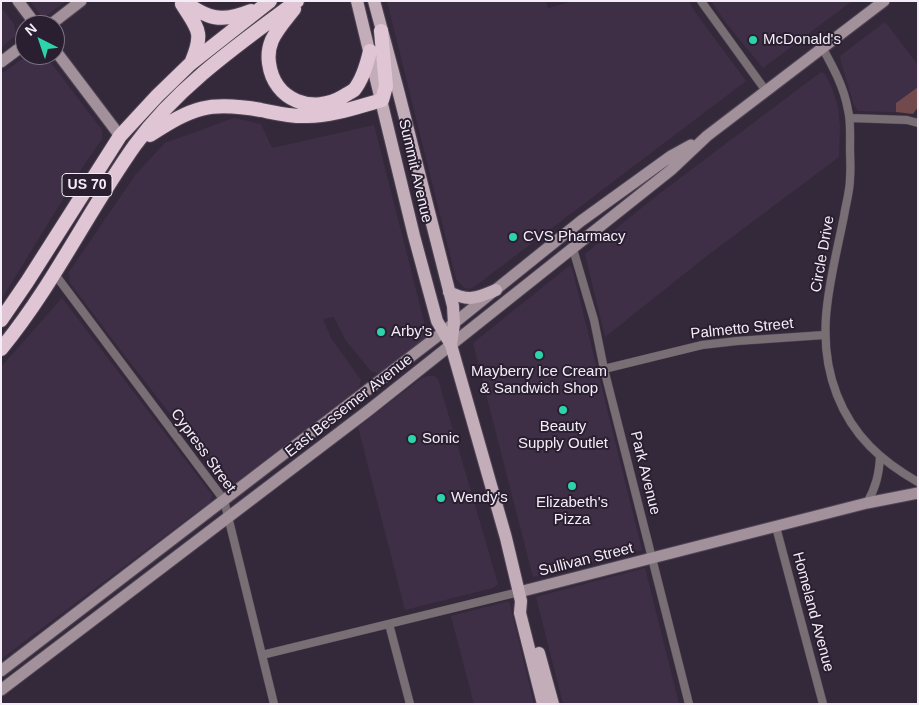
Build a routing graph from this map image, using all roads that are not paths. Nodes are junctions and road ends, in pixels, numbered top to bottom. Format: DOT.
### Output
graph roads {
  1 [pos="18,1"];
  2 [pos="81,1"];
  3 [pos="182,1"];
  4 [pos="296,1"];
  5 [pos="302,1"];
  6 [pos="357,1"];
  7 [pos="374,1"];
  8 [pos="700,1"];
  9 [pos="884,1"];
  10 [pos="268,3"];
  11 [pos="28,15"];
  12 [pos="63,15"];
  13 [pos="381,31"];
  14 [pos="822,47"];
  15 [pos="370,51"];
  16 [pos="15,52"];
  17 [pos="1,62"];
  18 [pos="65,63"];
  19 [pos="190,64"];
  20 [pos="766,91"];
  21 [pos="382,100"];
  22 [pos="850,118"];
  23 [pos="918,123"];
  24 [pos="120,136"];
  25 [pos="706,136"];
  26 [pos="136,144"];
  27 [pos="116,172"];
  28 [pos="614,198"];
  29 [pos="592,214"];
  30 [pos="596,230"];
  31 [pos="573,249"];
  32 [pos="54,273"];
  33 [pos="496,290"];
  34 [pos="449,292"];
  35 [pos="1,320"];
  36 [pos="454,324"];
  37 [pos="443,332"];
  38 [pos="824,335"];
  39 [pos="451,345"];
  40 [pos="1,348"];
  41 [pos="604,370"];
  42 [pos="282,455"];
  43 [pos="880,457"];
  44 [pos="278,480"];
  45 [pos="918,482"];
  46 [pos="918,493"];
  47 [pos="224,500"];
  48 [pos="867,503"];
  49 [pos="228,519"];
  50 [pos="776,527"];
  51 [pos="652,559"];
  52 [pos="520,597"];
  53 [pos="389,624"];
  54 [pos="262,655"];
  55 [pos="1,671"];
  56 [pos="1,690"];
  57 [pos="274,704"];
  58 [pos="410,704"];
  59 [pos="543,704"];
  60 [pos="553,704"];
  61 [pos="689,704"];
  62 [pos="823,704"];
  1 -- 11 [label="main road"];
  2 -- 12 [label="main road"];
  3 -- 10 [label="highway"];
  3 -- 19 [label="highway"];
  4 -- 26 [label="highway, US 70"];
  5 -- 15 [label="highway"];
  6 -- 15 [label="main road, Summit Avenue"];
  7 -- 13 [label="main road, Summit Avenue"];
  8 -- 20 [label="street"];
  9 -- 14 [label="main road, East Bessemer Avenue"];
  10 -- 19 [label="highway, US 70"];
  13 -- 21 [label="highway"];
  13 -- 34 [label="main road, Summit Avenue"];
  14 -- 20 [label="main road, East Bessemer Avenue"];
  14 -- 22 [label="street, Circle Drive"];
  15 -- 21 [label="main road, Summit Avenue"];
  16 -- 17 [label="main road"];
  18 -- 24 [label="main road"];
  19 -- 24 [label="highway, US 70"];
  20 -- 25 [label="main road, East Bessemer Avenue"];
  21 -- 26 [label="highway"];
  21 -- 37 [label="main road, Summit Avenue"];
  22 -- 23 [label="street"];
  22 -- 38 [label="street, Circle Drive"];
  24 -- 27 [label="highway"];
  24 -- 35 [label="highway, US 70"];
  25 -- 28 [label="main road, East Bessemer Avenue"];
  25 -- 30 [label="main road, East Bessemer Avenue"];
  26 -- 27 [label="highway, US 70"];
  27 -- 32 [label="highway, US 70"];
  28 -- 29 [label="main road, East Bessemer Avenue"];
  28 -- 30 [label="main road"];
  29 -- 31 [label="main road"];
  29 -- 33 [label="main road, East Bessemer Avenue"];
  30 -- 31 [label="main road, East Bessemer Avenue"];
  31 -- 39 [label="main road, East Bessemer Avenue"];
  31 -- 41 [label="street, Park Avenue"];
  32 -- 40 [label="highway, US 70"];
  32 -- 47 [label="street, Cypress Street"];
  33 -- 34 [label="main road"];
  33 -- 36 [label="main road, East Bessemer Avenue"];
  34 -- 36 [label="main road, Summit Avenue"];
  36 -- 37 [label="main road, East Bessemer Avenue"];
  36 -- 39 [label="main road, Summit Avenue"];
  37 -- 39 [label="main road, Summit Avenue"];
  37 -- 42 [label="main road, East Bessemer Avenue"];
  38 -- 41 [label="street, Palmetto Street"];
  38 -- 43 [label="street, Circle Drive"];
  39 -- 44 [label="main road, East Bessemer Avenue"];
  39 -- 52 [label="main road, Summit Avenue"];
  41 -- 51 [label="street, Park Avenue"];
  42 -- 44 [label="main road"];
  42 -- 47 [label="main road, East Bessemer Avenue"];
  43 -- 45 [label="street, Circle Drive"];
  43 -- 48 [label="street"];
  44 -- 49 [label="main road, East Bessemer Avenue"];
  46 -- 48 [label="main road, Sullivan Street"];
  47 -- 49 [label="street, Cypress Street"];
  47 -- 55 [label="main road, East Bessemer Avenue"];
  48 -- 50 [label="main road, Sullivan Street"];
  49 -- 54 [label="street, Cypress Street"];
  49 -- 56 [label="main road, East Bessemer Avenue"];
  50 -- 51 [label="main road, Sullivan Street"];
  50 -- 62 [label="street, Homeland Avenue"];
  51 -- 52 [label="main road, Sullivan Street"];
  51 -- 61 [label="street, Park Avenue"];
  52 -- 53 [label="street, Sullivan Street"];
  52 -- 59 [label="main road, Summit Avenue"];
  52 -- 60 [label="main road, Summit Avenue"];
  53 -- 54 [label="street, Sullivan Street"];
  53 -- 58 [label="street"];
  54 -- 57 [label="street, Cypress Street"];
}
